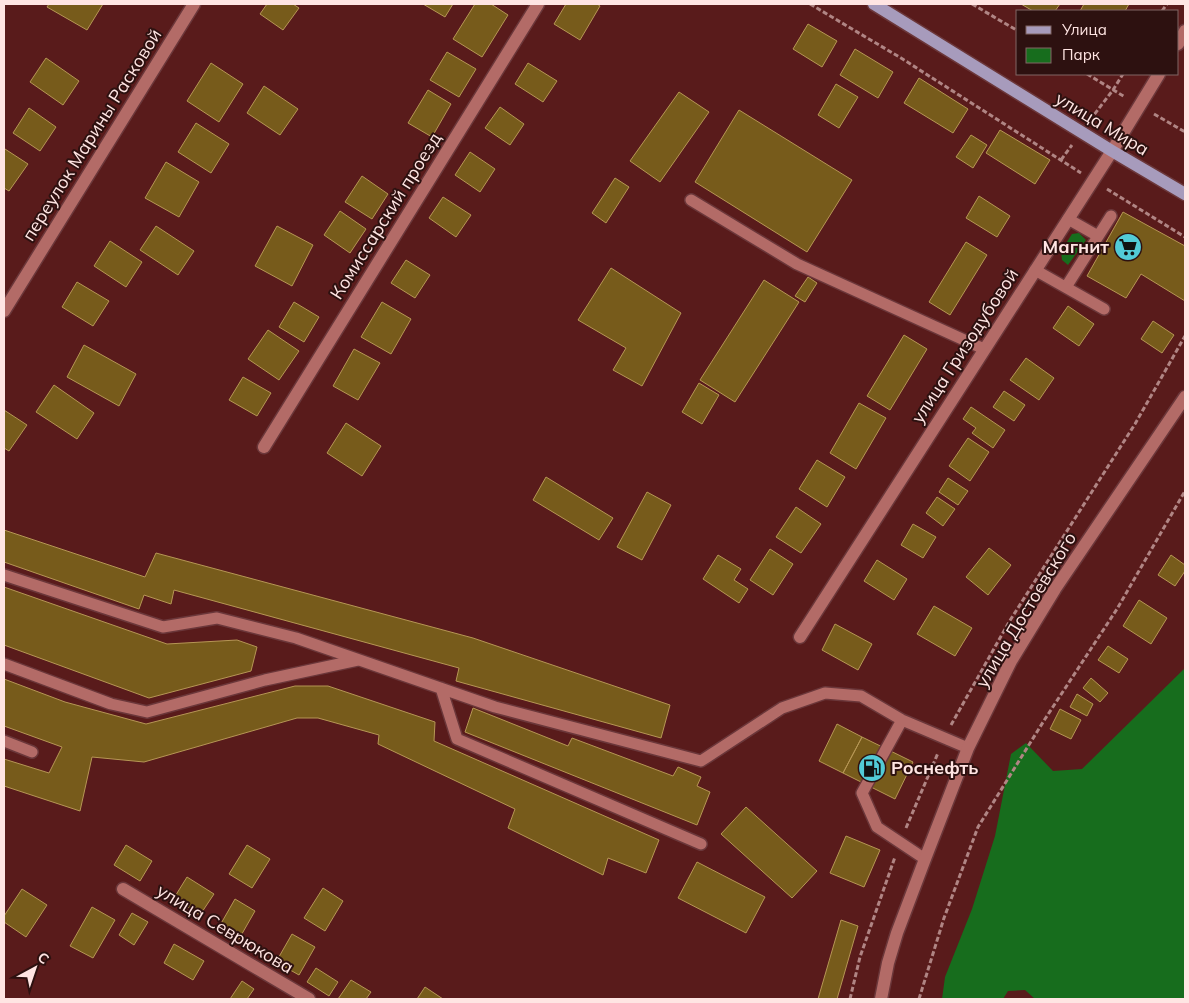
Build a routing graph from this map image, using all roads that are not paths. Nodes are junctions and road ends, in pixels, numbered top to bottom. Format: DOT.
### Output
graph roads {
  1 [pos="194,4"];
  2 [pos="538,4"];
  3 [pos="874,4"];
  4 [pos="1185,31"];
  5 [pos="1179,42"];
  6 [pos="1158,75"];
  7 [pos="1112,151"];
  8 [pos="1185,194"];
  9 [pos="692,200"];
  10 [pos="1111,216"];
  11 [pos="1068,219"];
  12 [pos="1098,236"];
  13 [pos="1035,270"];
  14 [pos="1066,287"];
  15 [pos="1104,309"];
  16 [pos="4,311"];
  17 [pos="984,349"];
  18 [pos="1185,397"];
  19 [pos="264,447"];
  20 [pos="4,575"];
  21 [pos="800,637"];
  22 [pos="358,660"];
  23 [pos="4,664"];
  24 [pos="441,688"];
  25 [pos="902,720"];
  26 [pos="4,741"];
  27 [pos="968,748"];
  28 [pos="32,752"];
  29 [pos="701,844"];
  30 [pos="925,859"];
  31 [pos="123,889"];
  32 [pos="309,999"];
  33 [pos="880,999"];
  1 -- 16 [label="street, переулок Марины Расковой"];
  2 -- 19 [label="street, Комиссарский проезд"];
  3 -- 7 [label="main road, улица Мира"];
  4 -- 5 [label="street"];
  6 -- 7 [label="street, улица Гризодубовой"];
  7 -- 8 [label="main road, улица Мира"];
  7 -- 11 [label="street, улица Гризодубовой"];
  9 -- 17 [label="lane"];
  10 -- 12 [label="lane"];
  11 -- 12 [label="lane"];
  11 -- 13 [label="street, улица Гризодубовой"];
  12 -- 14 [label="lane"];
  13 -- 14 [label="lane"];
  13 -- 17 [label="street, улица Гризодубовой"];
  14 -- 15 [label="lane"];
  17 -- 21 [label="street, улица Гризодубовой"];
  18 -- 27 [label="street, улица Достоевского"];
  20 -- 22 [label="lane"];
  22 -- 23 [label="lane"];
  22 -- 24 [label="lane"];
  24 -- 25 [label="lane"];
  24 -- 29 [label="lane"];
  25 -- 27 [label="lane"];
  25 -- 30 [label="lane"];
  26 -- 28 [label="lane"];
  27 -- 30 [label="street, улица Достоевского"];
  30 -- 33 [label="street, улица Достоевского"];
  31 -- 32 [label="street, улица Севрюкова"];
}
